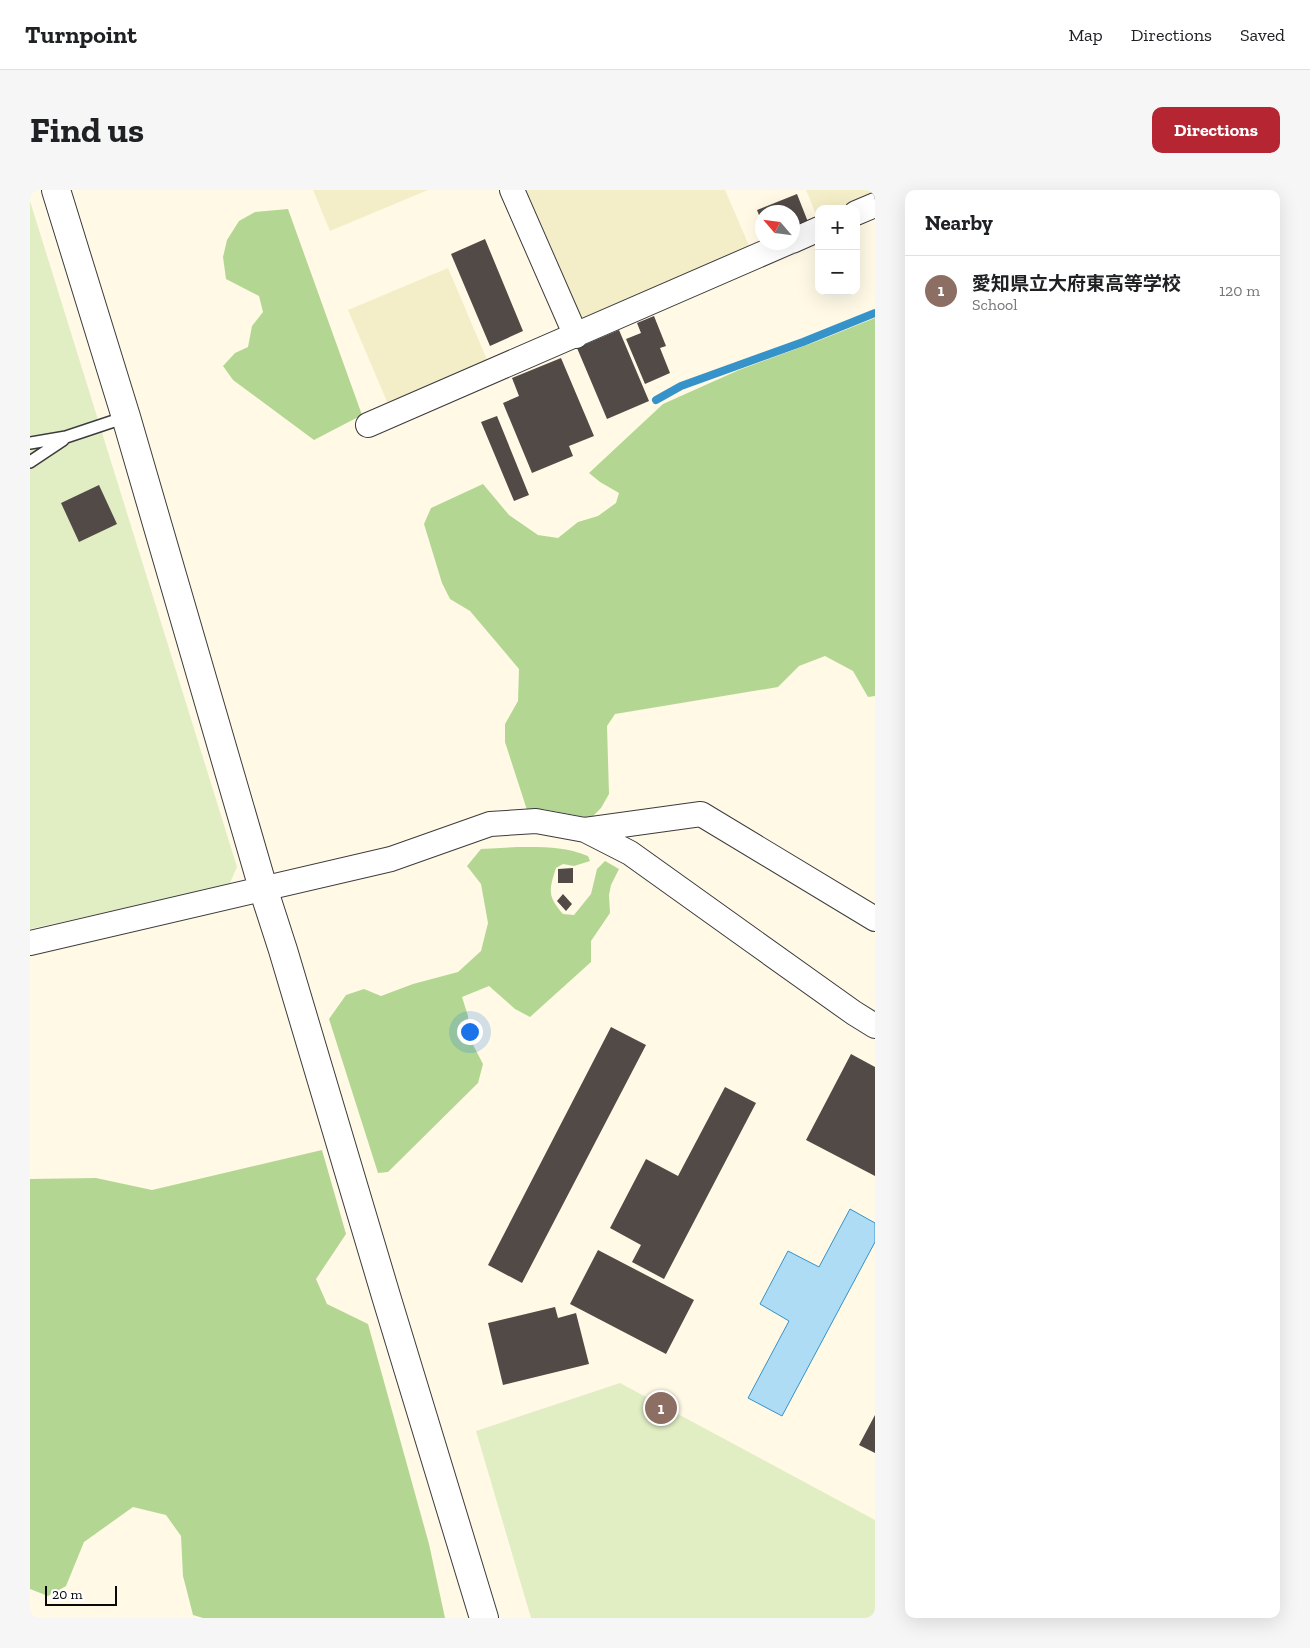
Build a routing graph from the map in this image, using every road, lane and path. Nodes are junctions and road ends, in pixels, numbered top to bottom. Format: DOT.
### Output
graph roads {
  1 [pos="56,190"];
  2 [pos="512,190"];
  3 [pos="875,205"];
  4 [pos="860,211"];
  5 [pos="815,231"];
  6 [pos="800,237"];
  7 [pos="771,250"];
  8 [pos="576,336"];
  9 [pos="126,417"];
  10 [pos="368,425"];
  11 [pos="66,437"];
  12 [pos="30,443"];
  13 [pos="30,462"];
  14 [pos="585,830"];
  15 [pos="263,888"];
  16 [pos="875,919"];
  17 [pos="30,943"];
  18 [pos="875,1026"];
  19 [pos="484,1618"];
  1 -- 9 [label="street"];
  2 -- 8 [label="street"];
  3 -- 4 [label="street"];
  5 -- 6 [label="street"];
  7 -- 8 [label="street"];
  8 -- 10 [label="street"];
  9 -- 11 [label="lane"];
  9 -- 15 [label="street"];
  11 -- 12 [label="lane"];
  11 -- 13 [label="lane"];
  14 -- 15 [label="street"];
  14 -- 16 [label="street"];
  14 -- 18 [label="street"];
  15 -- 17 [label="street"];
  15 -- 19 [label="street"];
}
